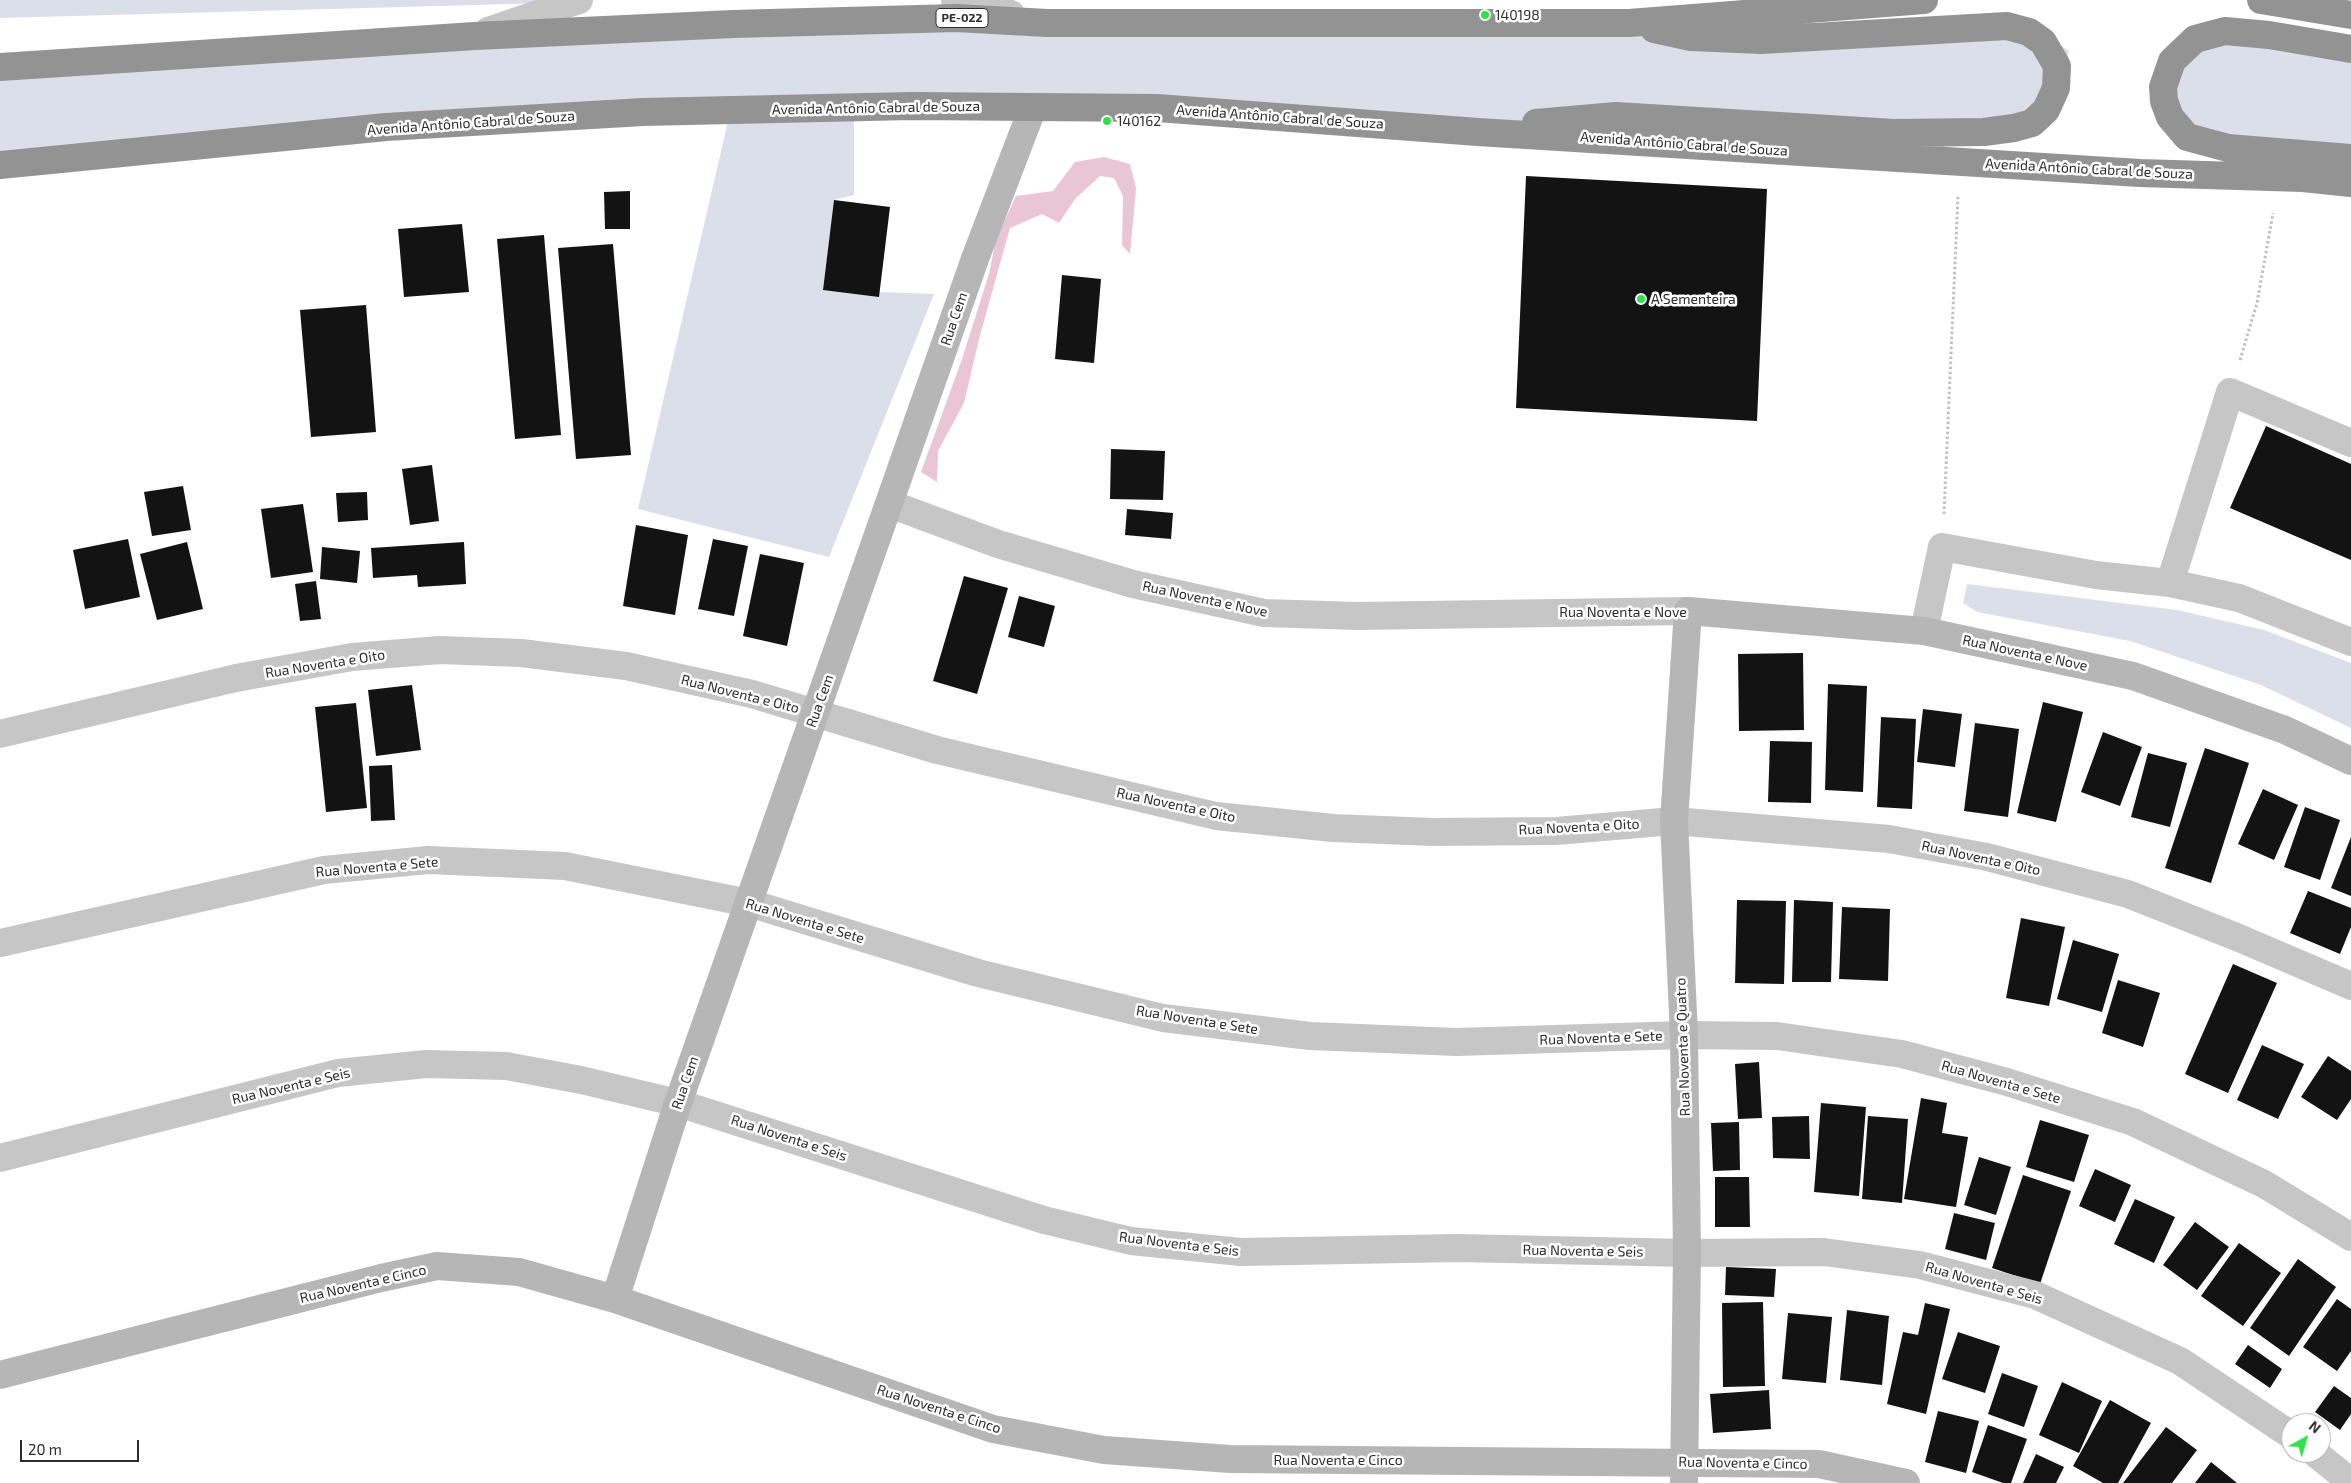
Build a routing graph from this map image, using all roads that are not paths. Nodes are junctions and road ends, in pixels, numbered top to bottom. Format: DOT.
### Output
graph roads {
  1 [pos="579,0"];
  2 [pos="954,0"];
  3 [pos="1924,0"];
  4 [pos="2261,0"];
  5 [pos="2351,15"];
  6 [pos="1629,22"];
  7 [pos="1047,23"];
  8 [pos="475,36"];
  9 [pos="2351,49"];
  10 [pos="0,67"];
  11 [pos="1033,107"];
  12 [pos="1478,132"];
  13 [pos="2351,158"];
  14 [pos="0,165"];
  15 [pos="2351,182"];
  16 [pos="2351,443"];
  17 [pos="890,504"];
  18 [pos="2170,584"];
  19 [pos="1688,611"];
  20 [pos="1924,631"];
  21 [pos="2351,642"];
  22 [pos="815,713"];
  23 [pos="0,734"];
  24 [pos="2351,761"];
  25 [pos="1674,821"];
  26 [pos="749,903"];
  27 [pos="0,943"];
  28 [pos="2351,986"];
  29 [pos="1684,1035"];
  30 [pos="678,1103"];
  31 [pos="0,1158"];
  32 [pos="2351,1237"];
  33 [pos="1687,1253"];
  34 [pos="615,1299"];
  35 [pos="0,1375"];
  36 [pos="2281,1428"];
  37 [pos="2327,1463"];
  38 [pos="1684,1472"];
  39 [pos="2351,1482"];
  40 [pos="1906,1483"];
  1 -- 8 [label="street"];
  2 -- 7 [label="street"];
  3 -- 6 [label="highway, PE-022"];
  4 -- 5 [label="highway"];
  6 -- 7 [label="highway, PE-022"];
  6 -- 12 [label="highway"];
  7 -- 8 [label="highway, PE-022"];
  8 -- 10 [label="highway, PE-022"];
  9 -- 13 [label="highway"];
  11 -- 12 [label="highway, Avenida Antônio Cabral de Souza"];
  11 -- 14 [label="highway, Avenida Antônio Cabral de Souza"];
  11 -- 17 [label="street, Rua Cem"];
  12 -- 15 [label="highway, Avenida Antônio Cabral de Souza"];
  16 -- 18 [label="street"];
  17 -- 19 [label="street, Rua Noventa e Nove"];
  17 -- 22 [label="street, Rua Cem"];
  18 -- 20 [label="street"];
  18 -- 21 [label="street"];
  19 -- 20 [label="street, Rua Noventa e Nove"];
  19 -- 25 [label="street, Rua Noventa e Quatro"];
  20 -- 24 [label="street, Rua Noventa e Nove"];
  22 -- 23 [label="street, Rua Noventa e Oito"];
  22 -- 25 [label="street, Rua Noventa e Oito"];
  22 -- 26 [label="street, Rua Cem"];
  25 -- 28 [label="street, Rua Noventa e Oito"];
  25 -- 29 [label="street, Rua Noventa e Quatro"];
  26 -- 27 [label="street, Rua Noventa e Sete"];
  26 -- 29 [label="street, Rua Noventa e Sete"];
  26 -- 30 [label="street, Rua Cem"];
  29 -- 32 [label="street, Rua Noventa e Sete"];
  29 -- 33 [label="street, Rua Noventa e Quatro"];
  30 -- 31 [label="street, Rua Noventa e Seis"];
  30 -- 33 [label="street, Rua Noventa e Seis"];
  30 -- 34 [label="street, Rua Cem"];
  33 -- 36 [label="street, Rua Noventa e Seis"];
  33 -- 38 [label="street, Rua Noventa e Quatro"];
  34 -- 35 [label="street, Rua Noventa e Cinco"];
  34 -- 38 [label="street, Rua Noventa e Cinco"];
  37 -- 39 [label="street"];
  38 -- 40 [label="street, Rua Noventa e Cinco"];
}
